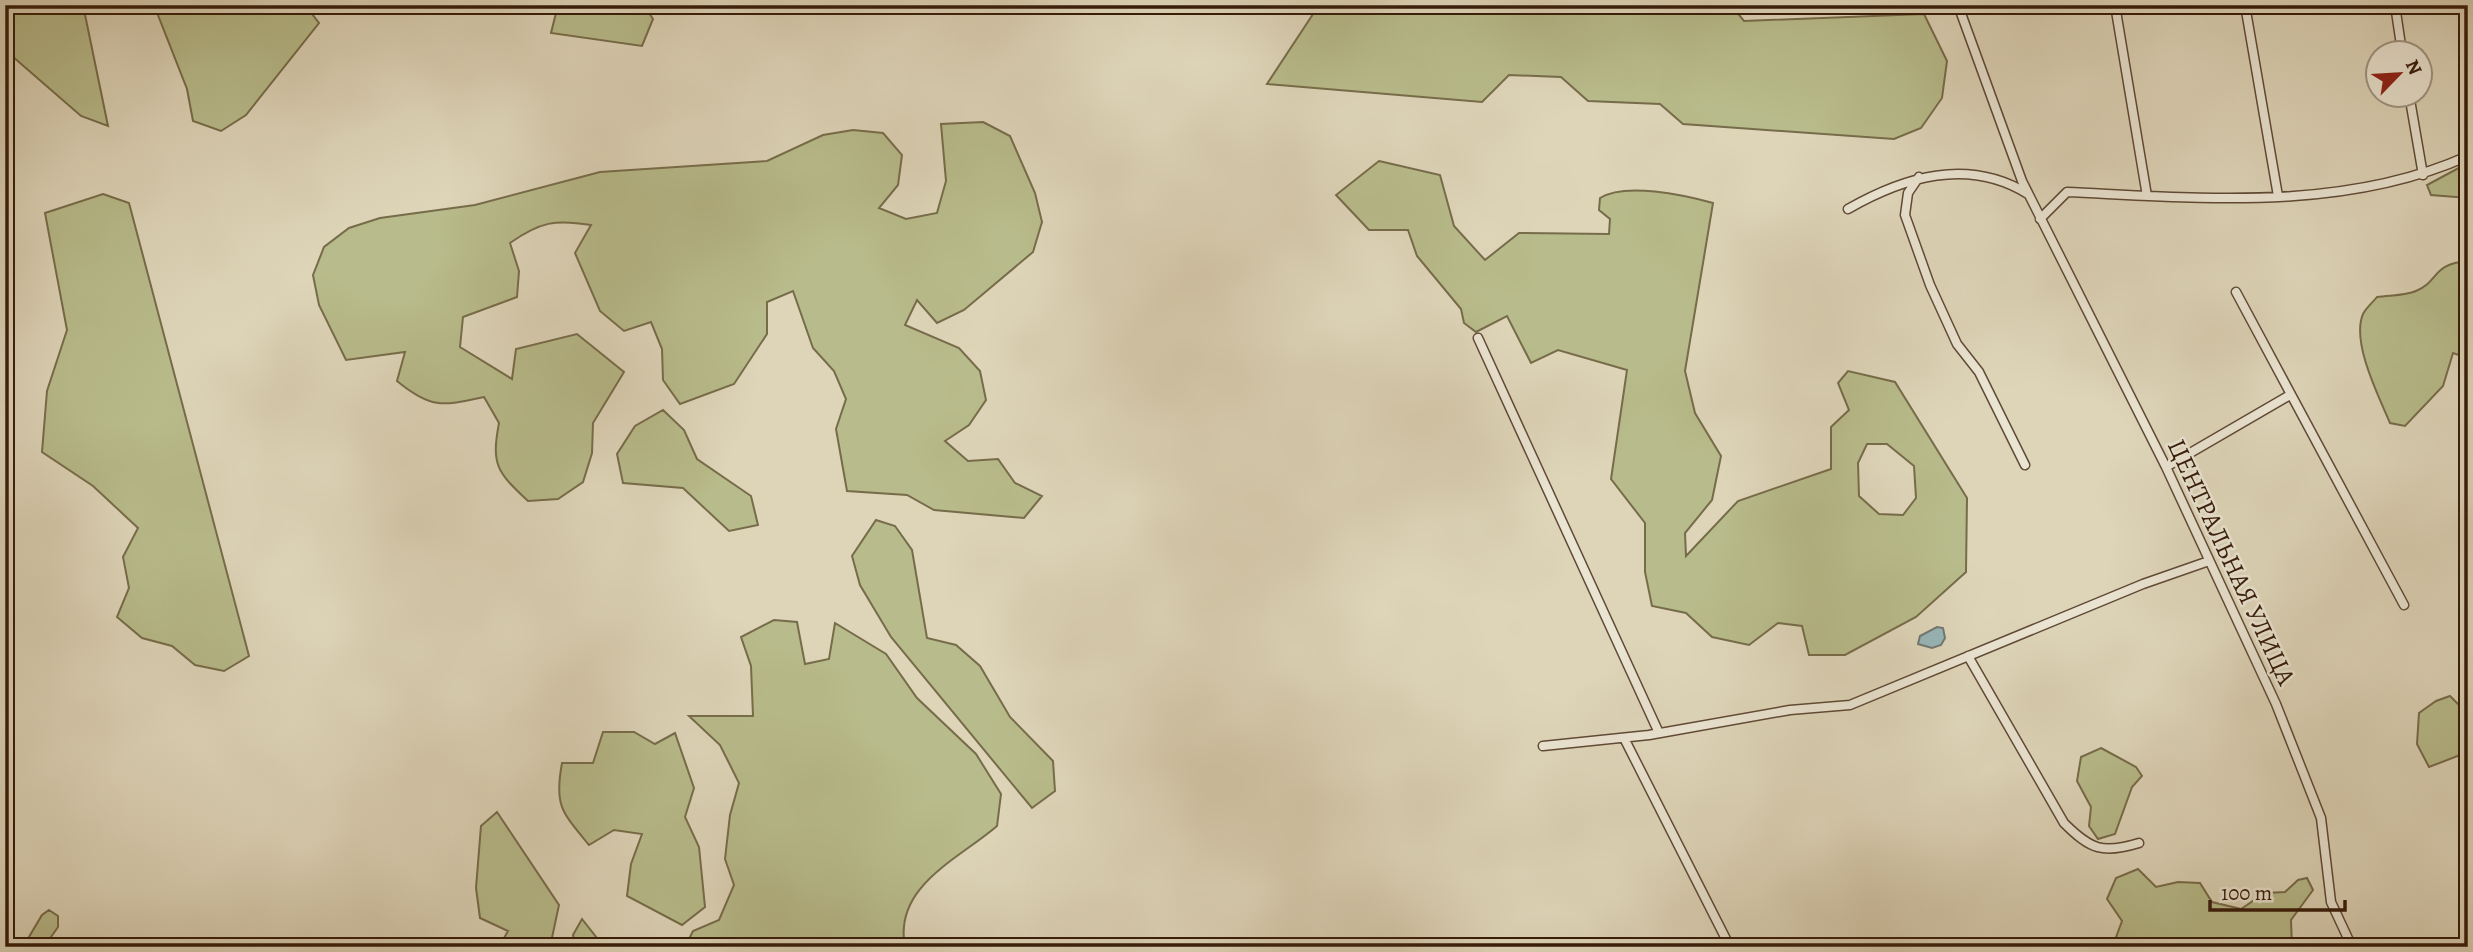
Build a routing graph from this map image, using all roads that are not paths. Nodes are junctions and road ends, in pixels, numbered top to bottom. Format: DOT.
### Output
graph roads {
  1 [pos="1958,5"];
  2 [pos="2115,5"];
  3 [pos="2245,5"];
  4 [pos="2395,5"];
  5 [pos="2400,38"];
  6 [pos="2411,108"];
  7 [pos="2468,156"];
  8 [pos="2423,175"];
  9 [pos="1919,177"];
  10 [pos="2028,194"];
  11 [pos="2147,196"];
  12 [pos="2278,196"];
  13 [pos="1848,209"];
  14 [pos="2040,219"];
  15 [pos="2236,292"];
  16 [pos="1478,338"];
  17 [pos="2290,395"];
  18 [pos="2025,466"];
  19 [pos="2166,467"];
  20 [pos="2209,561"];
  21 [pos="2404,605"];
  22 [pos="1968,656"];
  23 [pos="1659,733"];
  24 [pos="1623,738"];
  25 [pos="1543,746"];
  26 [pos="2140,843"];
  27 [pos="1730,947"];
  28 [pos="2352,947"];
  1 -- 10 [label="street, ЦЕНТРАЛЬНАЯ УЛИЦА"];
  2 -- 11 [label="street"];
  3 -- 12 [label="street"];
  4 -- 5 [label="street"];
  6 -- 8 [label="street"];
  7 -- 8 [label="street"];
  8 -- 12 [label="street"];
  9 -- 10 [label="street"];
  9 -- 13 [label="street"];
  9 -- 18 [label="street"];
  10 -- 14 [label="street, ЦЕНТРАЛЬНАЯ УЛИЦА"];
  11 -- 12 [label="street"];
  11 -- 14 [label="street"];
  14 -- 19 [label="street, ЦЕНТРАЛЬНАЯ УЛИЦА"];
  15 -- 17 [label="street"];
  16 -- 23 [label="street"];
  17 -- 19 [label="street"];
  17 -- 21 [label="street"];
  19 -- 20 [label="street, ЦЕНТРАЛЬНАЯ УЛИЦА"];
  20 -- 22 [label="street"];
  20 -- 28 [label="street, ЦЕНТРАЛЬНАЯ УЛИЦА"];
  22 -- 23 [label="street"];
  22 -- 26 [label="street"];
  23 -- 24 [label="street"];
  24 -- 25 [label="street"];
  24 -- 27 [label="street"];
}
